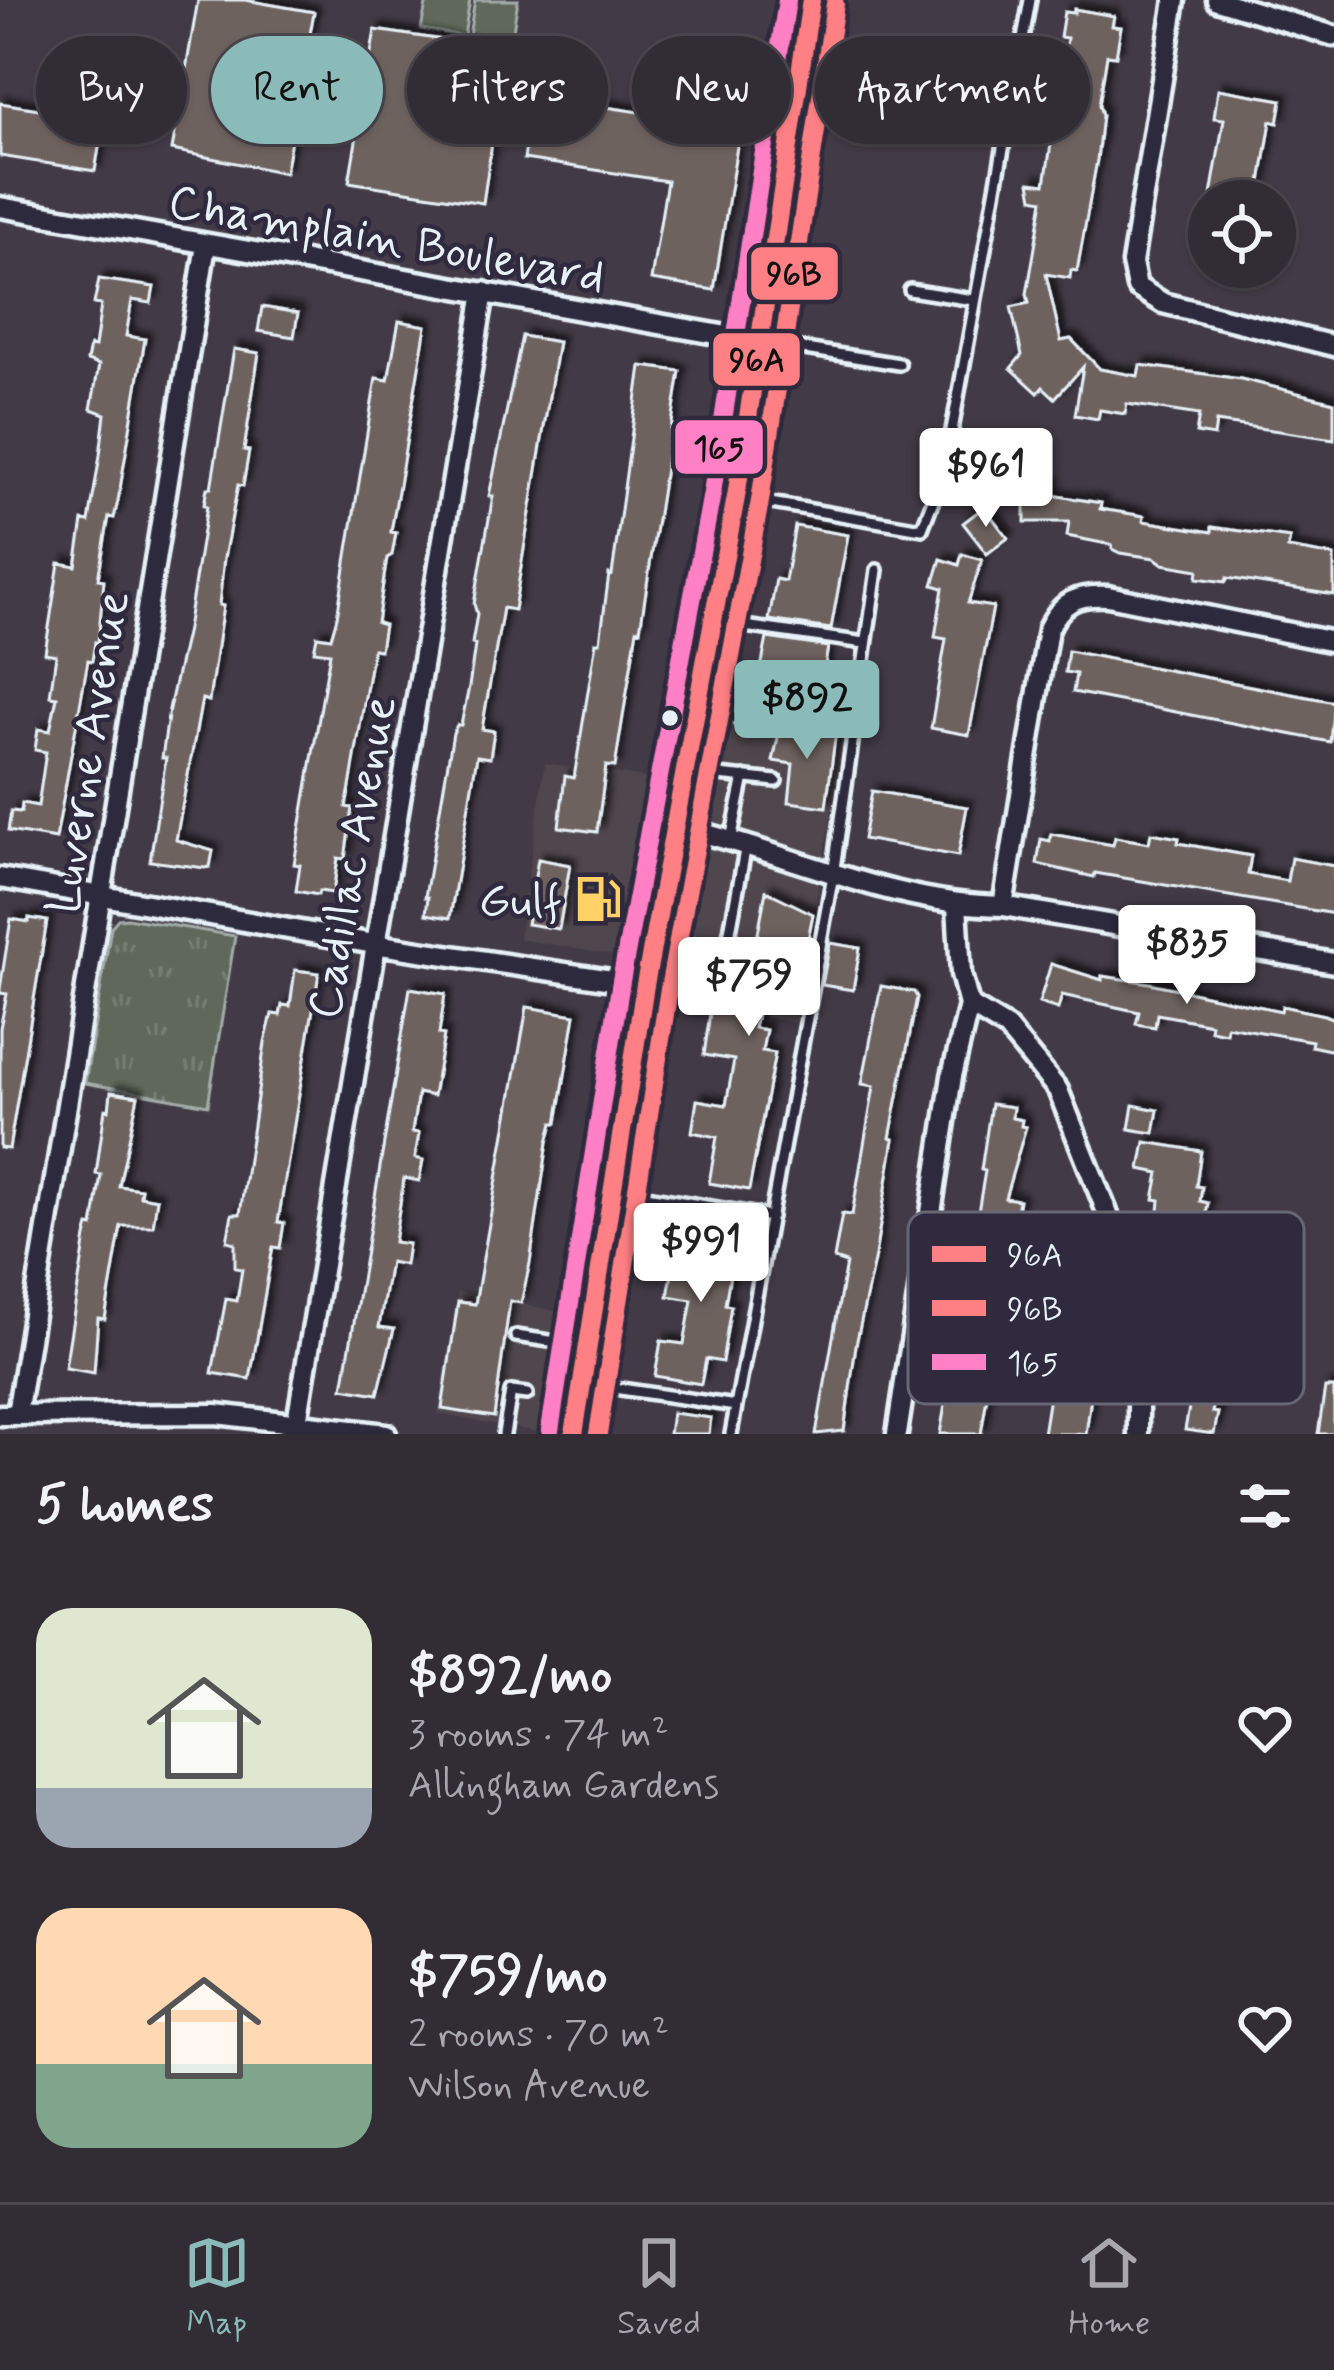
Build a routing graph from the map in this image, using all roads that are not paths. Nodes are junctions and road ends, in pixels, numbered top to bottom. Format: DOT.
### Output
graph roads {
  1 [pos="811,0"];
  2 [pos="1030,0"];
  3 [pos="1175,0"];
  4 [pos="1217,0"];
  5 [pos="1334,36"];
  6 [pos="0,207"];
  7 [pos="206,245"];
  8 [pos="910,290"];
  9 [pos="484,292"];
  10 [pos="973,301"];
  11 [pos="761,342"];
  12 [pos="1334,346"];
  13 [pos="899,364"];
  14 [pos="736,497"];
  15 [pos="878,570"];
  16 [pos="713,621"];
  17 [pos="1334,642"];
  18 [pos="866,643"];
  19 [pos="696,712"];
  20 [pos="772,724"];
  21 [pos="685,771"];
  22 [pos="744,777"];
  23 [pos="776,781"];
  24 [pos="674,826"];
  25 [pos="738,843"];
  26 [pos="832,875"];
  27 [pos="0,878"];
  28 [pos="102,897"];
  29 [pos="956,905"];
  30 [pos="1003,906"];
  31 [pos="653,942"];
  32 [pos="374,944"];
  33 [pos="1334,963"];
  34 [pos="645,986"];
  35 [pos="969,1005"];
  36 [pos="614,1190"];
  37 [pos="931,1212"];
  38 [pos="1107,1212"];
  39 [pos="771,1216"];
  40 [pos="516,1336"];
  41 [pos="588,1346"];
  42 [pos="908,1357"];
  43 [pos="582,1384"];
  44 [pos="527,1394"];
  45 [pos="736,1406"];
  46 [pos="8,1414"];
  47 [pos="296,1427"];
  48 [pos="386,1434"];
  49 [pos="505,1434"];
  50 [pos="574,1434"];
  51 [pos="731,1434"];
  52 [pos="896,1434"];
  1 -- 11 [label="main road"];
  2 -- 10 [label="lane"];
  3 -- 12 [label="street"];
  4 -- 5 [label="street"];
  6 -- 7 [label="street, Champlain Boulevard"];
  7 -- 9 [label="street, Champlain Boulevard"];
  7 -- 28 [label="street, Luverne Avenue"];
  8 -- 10 [label="lane"];
  9 -- 11 [label="street, Champlain Boulevard"];
  9 -- 32 [label="street, Cadillac Avenue"];
  10 -- 14 [label="lane"];
  11 -- 13 [label="lane"];
  11 -- 14 [label="main road"];
  14 -- 16 [label="main road"];
  15 -- 18 [label="lane"];
  16 -- 18 [label="lane"];
  16 -- 19 [label="main road"];
  17 -- 30 [label="street"];
  18 -- 26 [label="lane"];
  19 -- 20 [label="lane"];
  19 -- 21 [label="main road"];
  21 -- 22 [label="lane"];
  21 -- 24 [label="main road"];
  22 -- 23 [label="lane"];
  22 -- 25 [label="lane"];
  24 -- 25 [label="street"];
  24 -- 31 [label="main road"];
  25 -- 26 [label="street"];
  25 -- 31 [label="lane"];
  26 -- 29 [label="street"];
  26 -- 39 [label="lane"];
  27 -- 28 [label="street"];
  28 -- 32 [label="street"];
  28 -- 46 [label="street, Luverne Avenue"];
  29 -- 30 [label="street"];
  29 -- 35 [label="street"];
  30 -- 33 [label="street"];
  31 -- 34 [label="main road"];
  32 -- 34 [label="street"];
  32 -- 47 [label="street, Cadillac Avenue"];
  34 -- 36 [label="main road"];
  35 -- 37 [label="street"];
  35 -- 38 [label="street"];
  36 -- 39 [label="lane"];
  36 -- 41 [label="main road"];
  39 -- 45 [label="lane"];
  40 -- 41 [label="lane"];
  41 -- 43 [label="main road"];
  42 -- 52 [label="street"];
  43 -- 45 [label="lane"];
  43 -- 50 [label="main road"];
  44 -- 49 [label="lane"];
  45 -- 51 [label="lane"];
  46 -- 47 [label="street"];
  47 -- 48 [label="street"];
}
